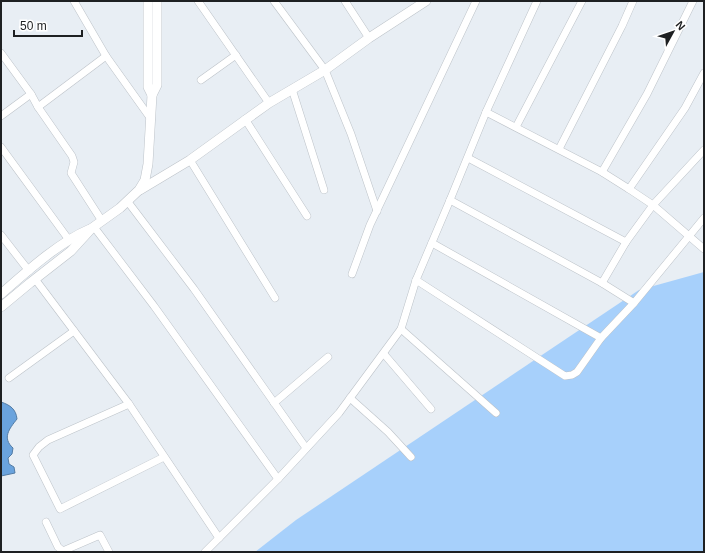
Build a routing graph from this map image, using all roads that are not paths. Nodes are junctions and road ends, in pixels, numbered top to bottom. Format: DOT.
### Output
graph roads {
  1 [pos="74,1"];
  2 [pos="148,1"];
  3 [pos="157,1"];
  4 [pos="198,1"];
  5 [pos="274,1"];
  6 [pos="345,1"];
  7 [pos="426,1"];
  8 [pos="476,1"];
  9 [pos="537,1"];
  10 [pos="582,1"];
  11 [pos="633,1"];
  12 [pos="693,1"];
  13 [pos="416,4"];
  14 [pos="369,38"];
  15 [pos="1,54"];
  16 [pos="236,55"];
  17 [pos="106,56"];
  18 [pos="325,70"];
  19 [pos="704,73"];
  20 [pos="201,80"];
  21 [pos="292,89"];
  22 [pos="31,94"];
  23 [pos="152,95"];
  24 [pos="269,103"];
  25 [pos="38,107"];
  26 [pos="486,112"];
  27 [pos="1,116"];
  28 [pos="151,119"];
  29 [pos="245,119"];
  30 [pos="516,127"];
  31 [pos="1,147"];
  32 [pos="559,149"];
  33 [pos="704,150"];
  34 [pos="468,158"];
  35 [pos="190,160"];
  36 [pos="602,172"];
  37 [pos="630,189"];
  38 [pos="139,190"];
  39 [pos="324,190"];
  40 [pos="450,200"];
  41 [pos="128,202"];
  42 [pos="653,205"];
  43 [pos="378,211"];
  44 [pos="307,216"];
  45 [pos="704,218"];
  46 [pos="102,221"];
  47 [pos="93,228"];
  48 [pos="1,235"];
  49 [pos="689,237"];
  50 [pos="69,240"];
  51 [pos="626,242"];
  52 [pos="432,243"];
  53 [pos="704,249"];
  54 [pos="29,271"];
  55 [pos="352,274"];
  56 [pos="35,279"];
  57 [pos="416,280"];
  58 [pos="602,283"];
  59 [pos="1,294"];
  60 [pos="275,298"];
  61 [pos="634,302"];
  62 [pos="1,308"];
  63 [pos="401,330"];
  64 [pos="74,331"];
  65 [pos="601,338"];
  66 [pos="384,354"];
  67 [pos="328,357"];
  68 [pos="9,378"];
  69 [pos="350,398"];
  70 [pos="274,403"];
  71 [pos="129,404"];
  72 [pos="431,409"];
  73 [pos="496,413"];
  74 [pos="306,448"];
  75 [pos="164,457"];
  76 [pos="411,457"];
  77 [pos="278,479"];
  78 [pos="46,522"];
  79 [pos="219,538"];
  80 [pos="109,552"];
  81 [pos="206,552"];
  1 -- 17 [label="street"];
  2 -- 23 [label="street"];
  3 -- 23 [label="street"];
  4 -- 16 [label="street"];
  5 -- 18 [label="street"];
  6 -- 14 [label="street"];
  7 -- 13 [label="street"];
  8 -- 43 [label="street"];
  9 -- 26 [label="street"];
  10 -- 30 [label="street"];
  11 -- 32 [label="street"];
  12 -- 36 [label="street"];
  13 -- 14 [label="street"];
  14 -- 18 [label="street"];
  15 -- 22 [label="street"];
  16 -- 20 [label="street"];
  16 -- 24 [label="street"];
  17 -- 25 [label="street"];
  17 -- 28 [label="street"];
  18 -- 21 [label="street"];
  18 -- 43 [label="street"];
  19 -- 37 [label="street"];
  21 -- 24 [label="street"];
  21 -- 39 [label="street"];
  22 -- 25 [label="street"];
  22 -- 27 [label="street"];
  23 -- 28 [label="street"];
  24 -- 29 [label="street"];
  25 -- 46 [label="street"];
  26 -- 30 [label="street"];
  26 -- 34 [label="street"];
  28 -- 38 [label="street"];
  29 -- 35 [label="street"];
  29 -- 44 [label="street"];
  30 -- 32 [label="street"];
  31 -- 50 [label="street"];
  32 -- 36 [label="street"];
  33 -- 42 [label="street"];
  34 -- 40 [label="street"];
  34 -- 51 [label="street"];
  35 -- 38 [label="street"];
  35 -- 60 [label="street"];
  36 -- 37 [label="street"];
  37 -- 42 [label="street"];
  38 -- 41 [label="street"];
  40 -- 52 [label="street"];
  40 -- 58 [label="street"];
  41 -- 46 [label="street"];
  41 -- 70 [label="street"];
  42 -- 49 [label="street"];
  42 -- 51 [label="street"];
  43 -- 55 [label="street"];
  45 -- 49 [label="street"];
  46 -- 47 [label="street"];
  47 -- 50 [label="street"];
  47 -- 56 [label="street"];
  47 -- 77 [label="street"];
  48 -- 54 [label="street"];
  49 -- 53 [label="street"];
  49 -- 61 [label="street"];
  50 -- 54 [label="street"];
  51 -- 58 [label="street"];
  52 -- 57 [label="street"];
  52 -- 65 [label="street"];
  54 -- 59 [label="street"];
  56 -- 62 [label="street"];
  56 -- 64 [label="street"];
  57 -- 63 [label="street"];
  57 -- 65 [label="street"];
  58 -- 61 [label="street"];
  61 -- 65 [label="street"];
  63 -- 66 [label="street"];
  63 -- 73 [label="street"];
  64 -- 68 [label="street"];
  64 -- 71 [label="street"];
  66 -- 69 [label="street"];
  66 -- 72 [label="street"];
  67 -- 70 [label="street"];
  69 -- 74 [label="street"];
  69 -- 76 [label="street"];
  70 -- 74 [label="street"];
  71 -- 75 [label="street"];
  71 -- 75 [label="street"];
  74 -- 77 [label="street"];
  75 -- 79 [label="street"];
  77 -- 79 [label="street"];
  78 -- 80 [label="street"];
  79 -- 81 [label="street"];
}
